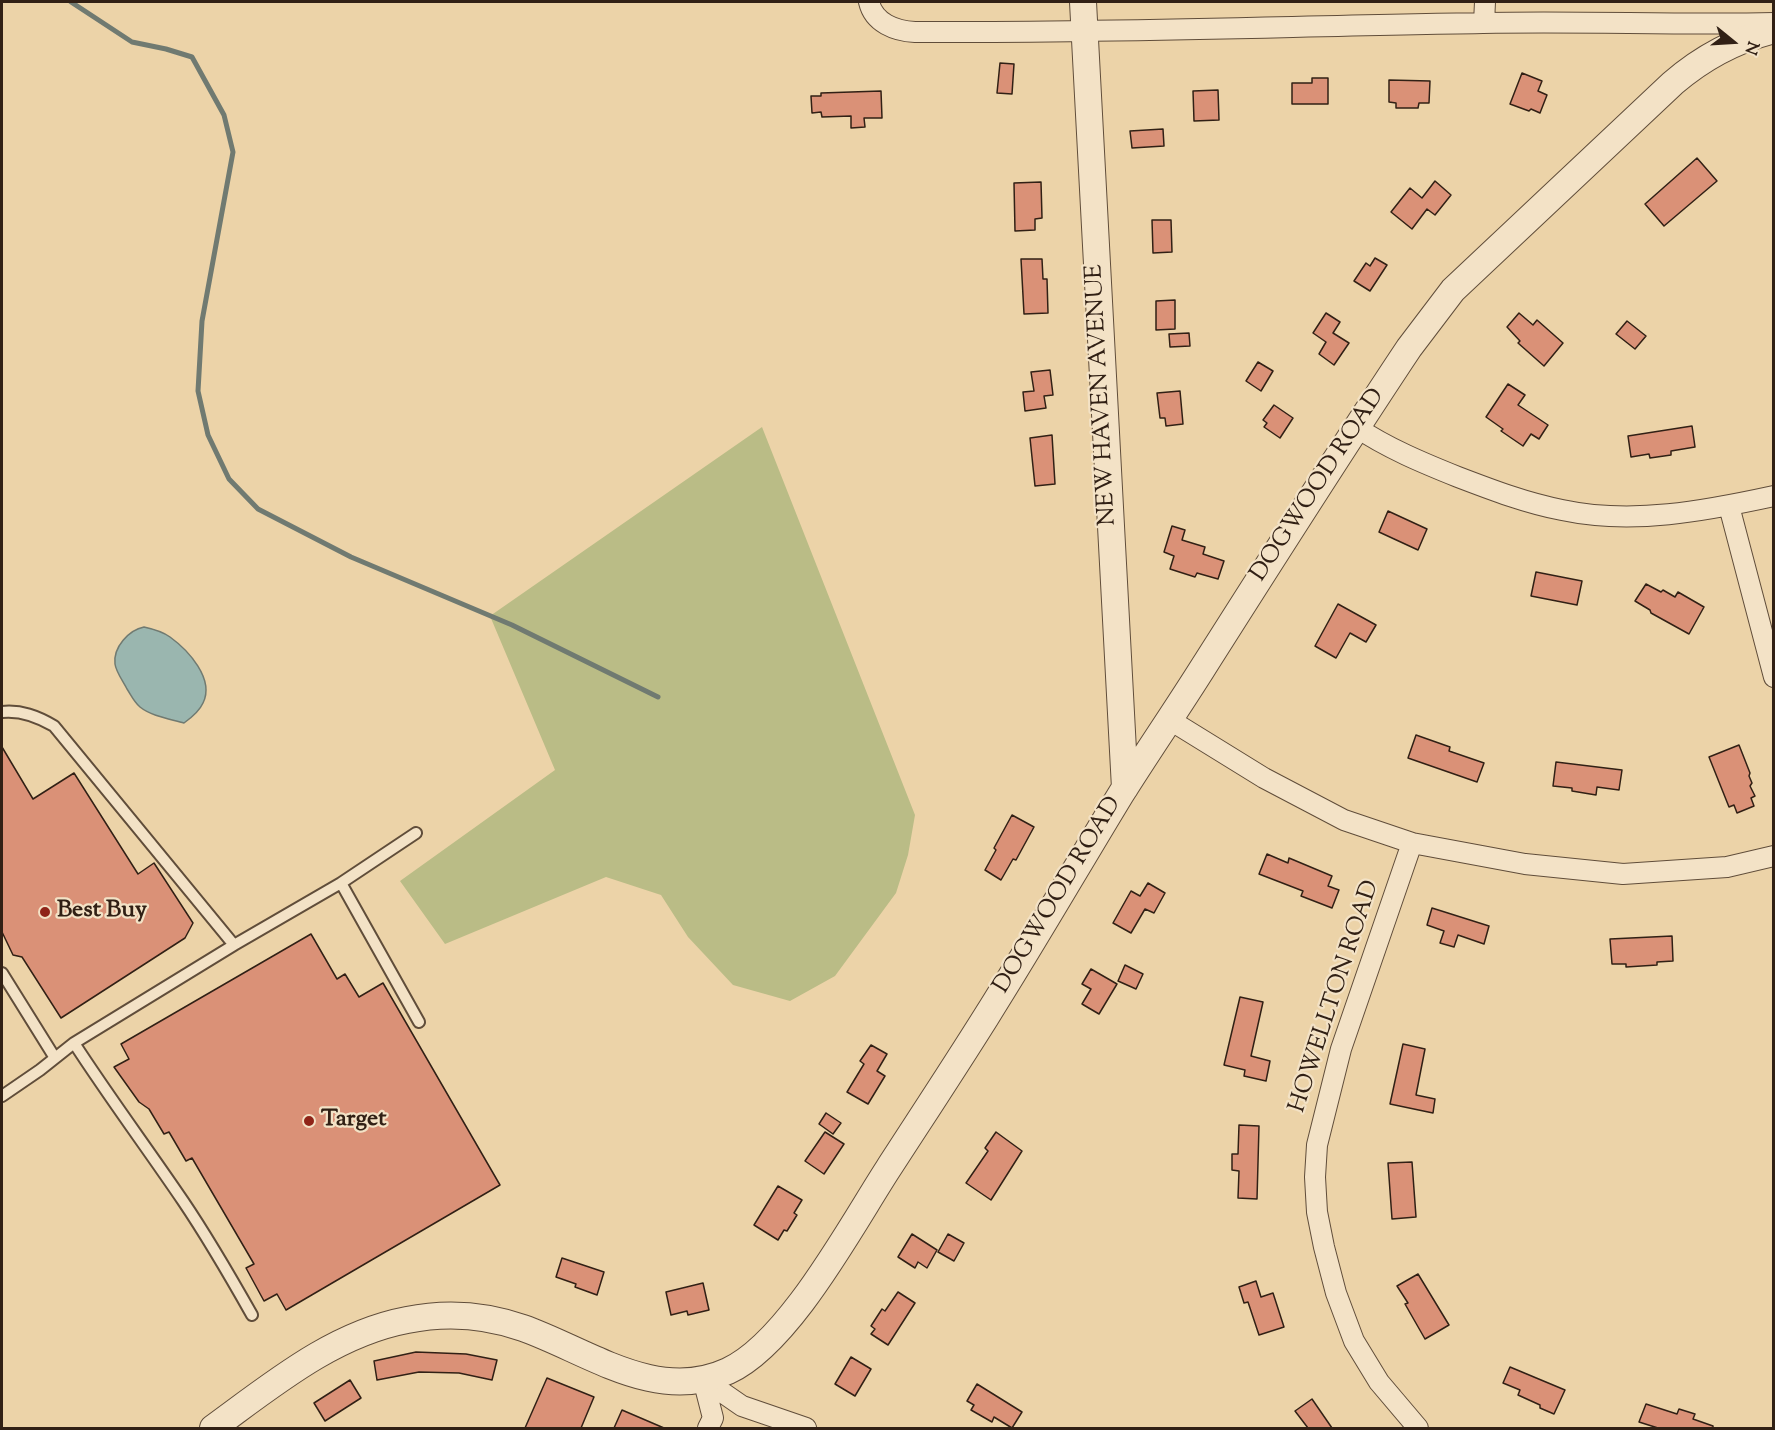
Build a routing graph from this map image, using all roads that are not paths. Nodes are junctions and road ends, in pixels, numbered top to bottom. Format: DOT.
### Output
graph roads {
  1 [pos="869,2"];
  2 [pos="1083,2"];
  3 [pos="1485,2"];
  4 [pos="1484,23"];
  5 [pos="1773,23"];
  6 [pos="1773,30"];
  7 [pos="1084,33"];
  8 [pos="1356,428"];
  9 [pos="1773,496"];
  10 [pos="1730,506"];
  11 [pos="1773,677"];
  12 [pos="2,712"];
  13 [pos="1170,720"];
  14 [pos="1125,788"];
  15 [pos="416,833"];
  16 [pos="1412,843"];
  17 [pos="1773,856"];
  18 [pos="341,883"];
  19 [pos="234,945"];
  20 [pos="2,973"];
  21 [pos="419,1022"];
  22 [pos="74,1043"];
  23 [pos="55,1058"];
  24 [pos="2,1096"];
  25 [pos="252,1315"];
  26 [pos="703,1379"];
  27 [pos="213,1428"];
  28 [pos="708,1428"];
  29 [pos="806,1428"];
  30 [pos="1418,1428"];
  1 -- 7 [label="street"];
  2 -- 7 [label="street, NEW HAVEN AVENUE"];
  3 -- 4 [label="street"];
  4 -- 5 [label="street"];
  4 -- 7 [label="street"];
  6 -- 8 [label="street, DOGWOOD ROAD"];
  7 -- 14 [label="street, NEW HAVEN AVENUE"];
  8 -- 10 [label="street"];
  8 -- 13 [label="street, DOGWOOD ROAD"];
  9 -- 10 [label="street"];
  10 -- 11 [label="street"];
  12 -- 19 [label="lane"];
  13 -- 14 [label="street, DOGWOOD ROAD"];
  13 -- 16 [label="street"];
  14 -- 26 [label="street, DOGWOOD ROAD"];
  15 -- 18 [label="lane"];
  16 -- 17 [label="street"];
  16 -- 30 [label="street, HOWELLTON ROAD"];
  18 -- 19 [label="lane"];
  18 -- 21 [label="lane"];
  19 -- 22 [label="lane"];
  20 -- 23 [label="lane"];
  22 -- 23 [label="lane"];
  22 -- 25 [label="lane"];
  23 -- 24 [label="lane"];
  26 -- 27 [label="street, DOGWOOD ROAD"];
  26 -- 28 [label="street"];
  26 -- 29 [label="street"];
}
